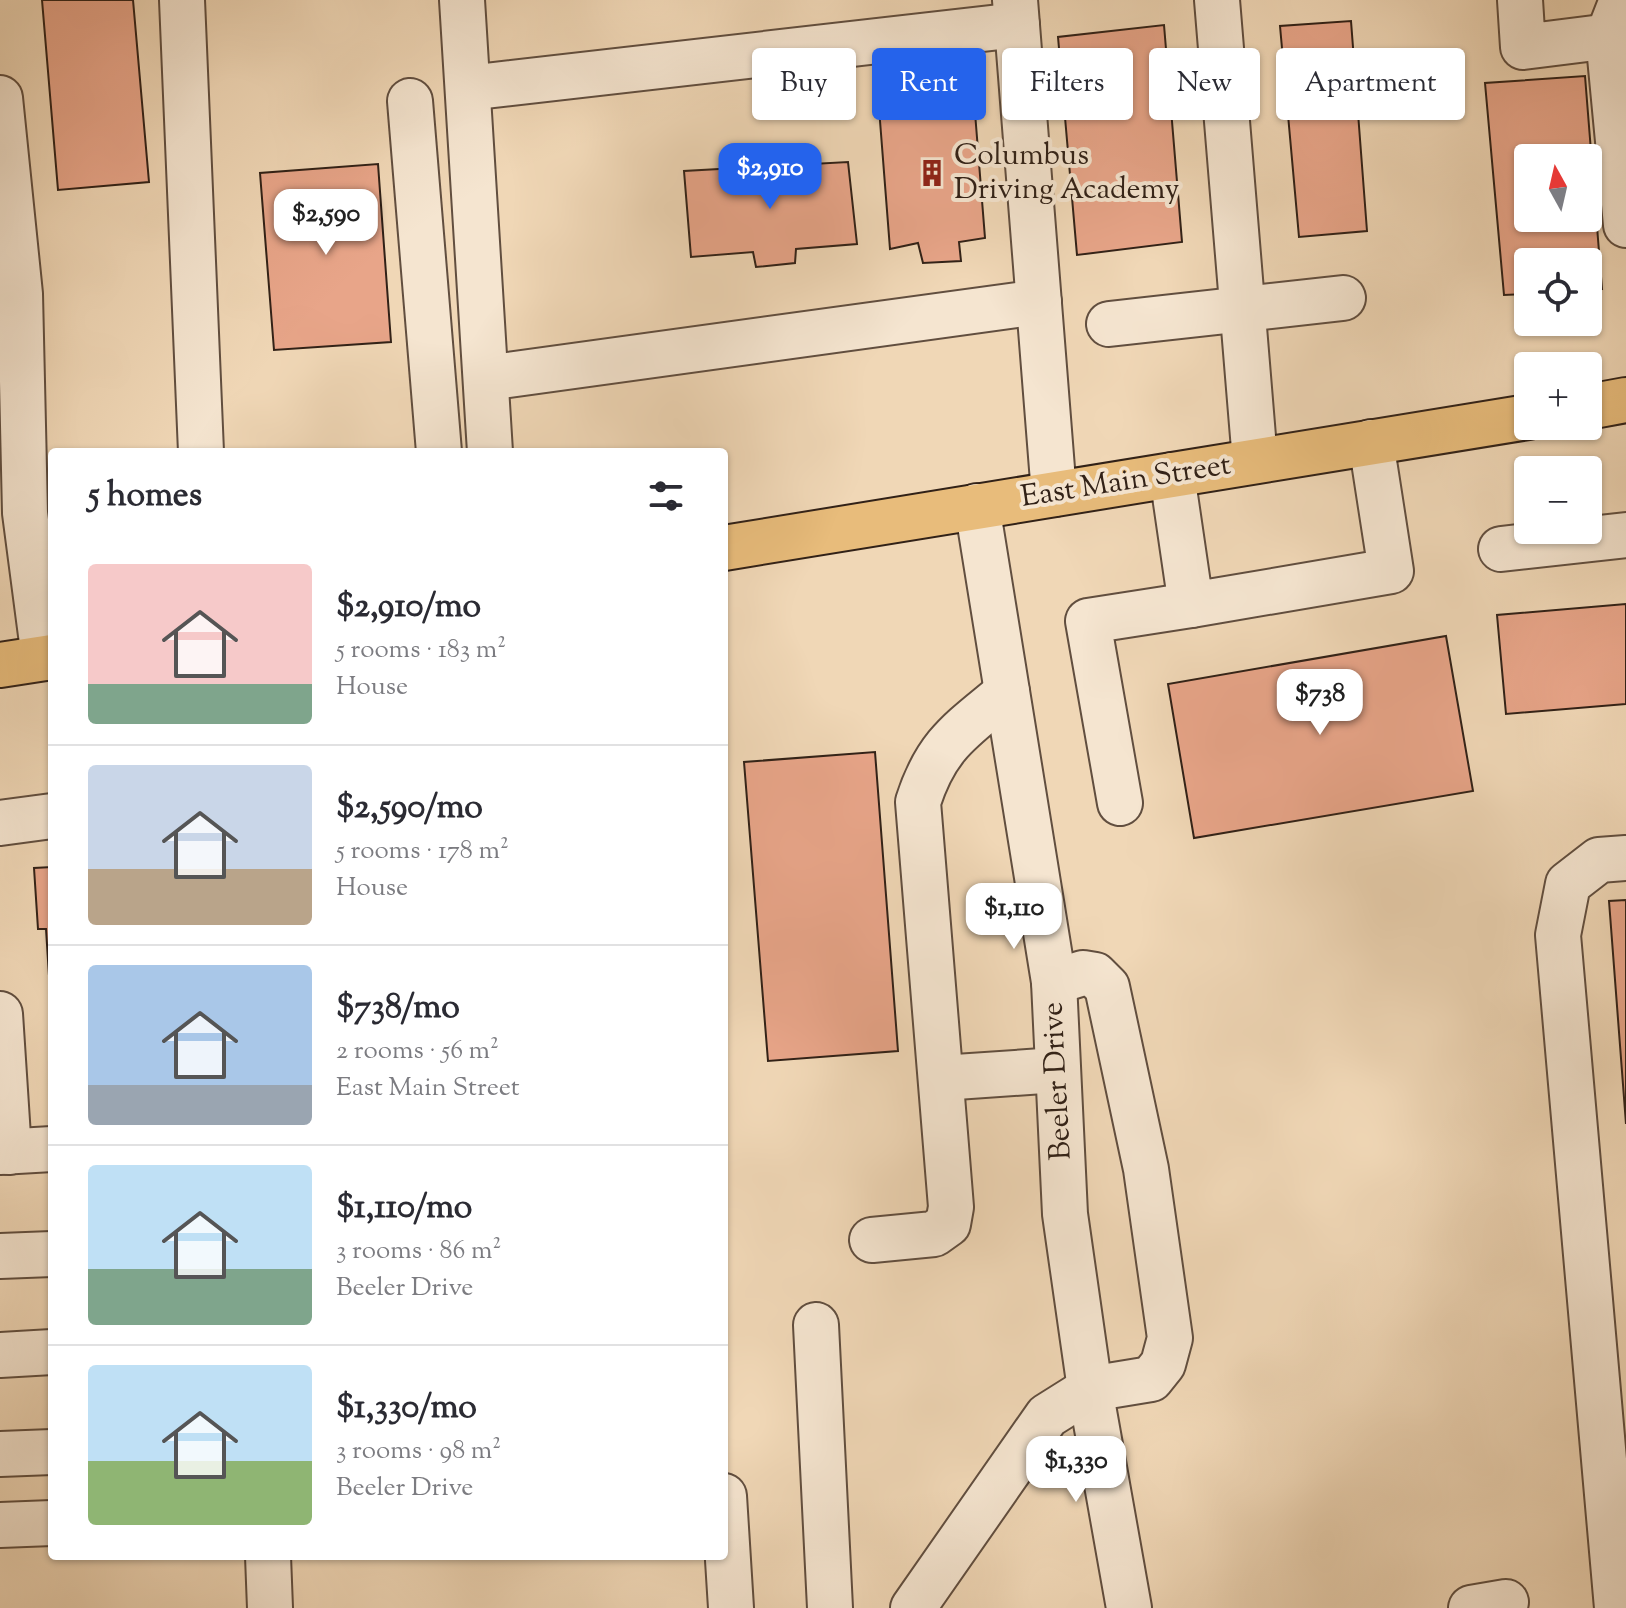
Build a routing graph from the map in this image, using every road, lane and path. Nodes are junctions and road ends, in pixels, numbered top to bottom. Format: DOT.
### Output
graph roads {
  1 [pos="182,0"];
  2 [pos="462,0"];
  3 [pos="1217,0"];
  4 [pos="1520,0"];
  5 [pos="1016,12"];
  6 [pos="1619,23"];
  7 [pos="468,88"];
  8 [pos="0,98"];
  9 [pos="410,101"];
  10 [pos="1626,225"];
  11 [pos="1343,298"];
  12 [pos="1039,302"];
  13 [pos="1243,310"];
  14 [pos="1109,324"];
  15 [pos="486,378"];
  16 [pos="1626,400"];
  17 [pos="1602,404"];
  18 [pos="1514,419"];
  19 [pos="1371,442"];
  20 [pos="201,448"];
  21 [pos="439,448"];
  22 [pos="490,448"];
  23 [pos="1255,461"];
  24 [pos="1172,475"];
  25 [pos="1054,494"];
  26 [pos="977,506"];
  27 [pos="1626,535"];
  28 [pos="728,547"];
  29 [pos="1501,549"];
  30 [pos="1191,605"];
  31 [pos="48,658"];
  32 [pos="0,665"];
  33 [pos="1007,692"];
  34 [pos="1120,803"];
  35 [pos="48,817"];
  36 [pos="0,823"];
  37 [pos="1626,858"];
  38 [pos="1054,982"];
  39 [pos="0,1014"];
  40 [pos="0,1023"];
  41 [pos="1057,1070"];
  42 [pos="941,1078"];
  43 [pos="48,1149"];
  44 [pos="4,1152"];
  45 [pos="872,1240"];
  46 [pos="48,1254"];
  47 [pos="0,1256"];
  48 [pos="816,1325"];
  49 [pos="48,1352"];
  50 [pos="0,1355"];
  51 [pos="1090,1389"];
  52 [pos="48,1452"];
  53 [pos="0,1454"];
  54 [pos="48,1523"];
  55 [pos="0,1525"];
  56 [pos="268,1560"];
  57 [pos="728,1560"];
  58 [pos="270,1608"];
  59 [pos="731,1608"];
  60 [pos="830,1608"];
  61 [pos="913,1608"];
  62 [pos="1129,1608"];
  63 [pos="1617,1608"];
  1 -- 20 [label="street"];
  2 -- 7 [label="street"];
  3 -- 13 [label="street"];
  4 -- 6 [label="street"];
  5 -- 7 [label="street"];
  5 -- 12 [label="street"];
  6 -- 10 [label="street"];
  7 -- 15 [label="street"];
  8 -- 31 [label="street"];
  9 -- 21 [label="street"];
  11 -- 13 [label="street"];
  12 -- 15 [label="street"];
  12 -- 25 [label="street"];
  13 -- 14 [label="street"];
  13 -- 23 [label="street"];
  15 -- 22 [label="street"];
  16 -- 17 [label="main road"];
  18 -- 19 [label="main road, East Main Street"];
  19 -- 23 [label="main road, East Main Street"];
  19 -- 30 [label="street"];
  23 -- 24 [label="main road, East Main Street"];
  24 -- 25 [label="main road, East Main Street"];
  24 -- 30 [label="street"];
  25 -- 26 [label="main road, East Main Street"];
  26 -- 28 [label="main road, East Main Street"];
  26 -- 33 [label="street, Beeler Drive"];
  27 -- 29 [label="street"];
  30 -- 34 [label="street"];
  31 -- 32 [label="main road"];
  33 -- 38 [label="street, Beeler Drive"];
  33 -- 42 [label="street"];
  35 -- 36 [label="street"];
  37 -- 63 [label="street"];
  38 -- 41 [label="street, Beeler Drive"];
  38 -- 51 [label="street"];
  39 -- 40 [label="street"];
  40 -- 44 [label="street"];
  41 -- 42 [label="street"];
  41 -- 51 [label="street, Beeler Drive"];
  42 -- 45 [label="street"];
  43 -- 44 [label="street"];
  46 -- 47 [label="street"];
  48 -- 60 [label="street"];
  49 -- 50 [label="street"];
  51 -- 61 [label="street"];
  51 -- 62 [label="street, Beeler Drive"];
  52 -- 53 [label="street"];
  54 -- 55 [label="street"];
  56 -- 58 [label="street"];
  57 -- 59 [label="street"];
}
